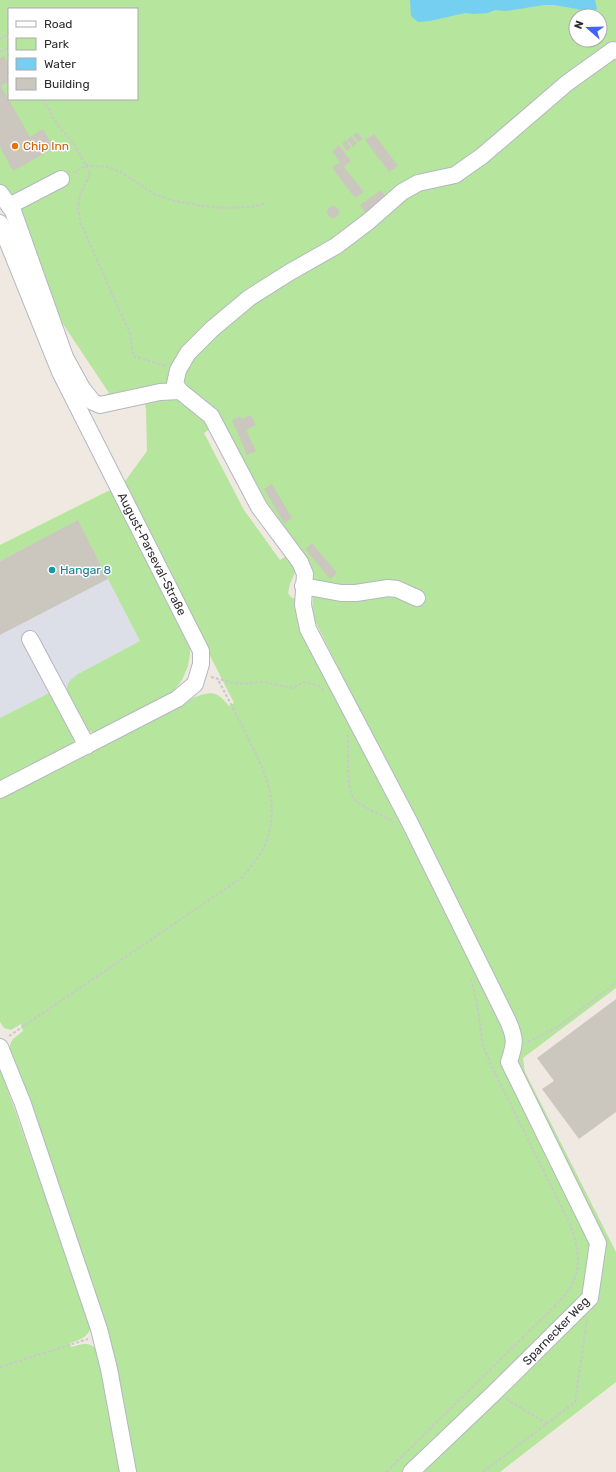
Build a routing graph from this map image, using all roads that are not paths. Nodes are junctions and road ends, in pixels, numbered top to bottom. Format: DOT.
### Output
graph roads {
  1 [pos="616,50"];
  2 [pos="61,179"];
  3 [pos="0,193"];
  4 [pos="9,206"];
  5 [pos="0,223"];
  6 [pos="180,392"];
  7 [pos="304,586"];
  8 [pos="417,598"];
  9 [pos="30,639"];
  10 [pos="87,746"];
  11 [pos="0,790"];
  12 [pos="3,1043"];
  13 [pos="128,1472"];
  14 [pos="411,1472"];
  1 -- 6 [label="lane"];
  2 -- 4 [label="lane"];
  3 -- 4 [label="lane"];
  4 -- 6 [label="lane"];
  5 -- 10 [label="lane, August-Parseval-Straße"];
  6 -- 7 [label="lane"];
  7 -- 8 [label="lane"];
  7 -- 14 [label="lane, Sparnecker Weg"];
  9 -- 10 [label="lane"];
  10 -- 11 [label="lane, August-Parseval-Straße"];
  12 -- 13 [label="lane"];
}
